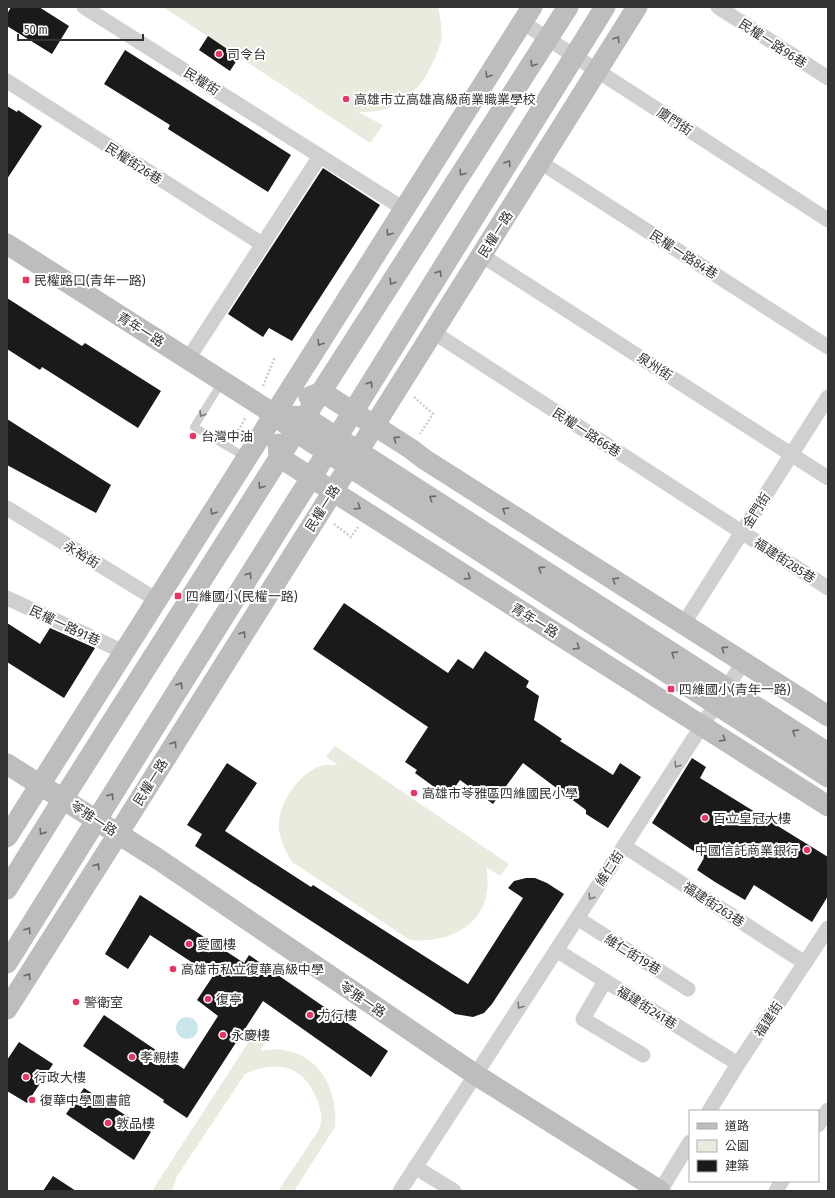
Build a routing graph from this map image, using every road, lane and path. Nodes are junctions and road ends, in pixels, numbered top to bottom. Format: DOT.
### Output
graph roads {
  1 [pos="84,7"];
  2 [pos="568,7"];
  3 [pos="605,7"];
  4 [pos="637,7"];
  5 [pos="718,7"];
  6 [pos="527,15"];
  7 [pos="548,39"];
  8 [pos="574,56"];
  9 [pos="598,70"];
  10 [pos="828,78"];
  11 [pos="7,81"];
  12 [pos="320,156"];
  13 [pos="540,162"];
  14 [pos="404,209"];
  15 [pos="828,220"];
  16 [pos="7,244"];
  17 [pos="262,244"];
  18 [pos="481,255"];
  19 [pos="433,332"];
  20 [pos="828,347"];
  21 [pos="188,359"];
  22 [pos="223,381"];
  23 [pos="322,392"];
  24 [pos="828,397"];
  25 [pos="353,412"];
  26 [pos="274,414"];
  27 [pos="300,424"];
  28 [pos="374,425"];
  29 [pos="332,445"];
  30 [pos="791,454"];
  31 [pos="279,457"];
  32 [pos="247,458"];
  33 [pos="353,458"];
  34 [pos="311,477"];
  35 [pos="828,478"];
  36 [pos="332,491"];
  37 [pos="7,508"];
  38 [pos="742,532"];
  39 [pos="576,555"];
  40 [pos="555,588"];
  41 [pos="828,588"];
  42 [pos="7,598"];
  43 [pos="157,600"];
  44 [pos="535,620"];
  45 [pos="684,623"];
  46 [pos="124,652"];
  47 [pos="744,662"];
  48 [pos="722,696"];
  49 [pos="828,716"];
  50 [pos="702,726"];
  51 [pos="828,753"];
  52 [pos="7,764"];
  53 [pos="828,777"];
  54 [pos="40,784"];
  55 [pos="63,799"];
  56 [pos="828,806"];
  57 [pos="97,821"];
  58 [pos="118,834"];
  59 [pos="7,837"];
  60 [pos="624,846"];
  61 [pos="7,889"];
  62 [pos="577,918"];
  63 [pos="828,928"];
  64 [pos="556,950"];
  65 [pos="7,963"];
  66 [pos="805,963"];
  67 [pos="605,981"];
  68 [pos="688,989"];
  69 [pos="7,1009"];
  70 [pos="643,1055"];
  71 [pos="738,1064"];
  72 [pos="476,1075"];
  73 [pos="710,1110"];
  74 [pos="828,1110"];
  75 [pos="819,1124"];
  76 [pos="689,1144"];
  77 [pos="415,1167"];
  78 [pos="781,1182"];
  79 [pos="400,1191"];
  80 [pos="454,1191"];
  81 [pos="660,1191"];
  82 [pos="776,1191"];
  1 -- 12 [label="street, 民權街"];
  2 -- 7 [label="street"];
  3 -- 8 [label="street, 民權一路"];
  9 -- 4 [label="street, 民權一路, one-way"];
  5 -- 10 [label="street, 民權一路96巷"];
  6 -- 7 [label="street, 廈門街"];
  6 -- 14 [label="street, one-way"];
  7 -- 8 [label="street, 廈門街"];
  7 -- 23 [label="street, one-way"];
  8 -- 9 [label="street, 廈門街"];
  25 -- 8 [label="street, 民權一路, one-way"];
  9 -- 13 [label="street, 民權一路"];
  9 -- 15 [label="street, 廈門街"];
  11 -- 17 [label="street, 民權街26巷"];
  12 -- 14 [label="street, 民權街"];
  12 -- 17 [label="street"];
  13 -- 18 [label="street, 民權一路"];
  13 -- 20 [label="street, 民權一路84巷"];
  14 -- 26 [label="street, one-way"];
  16 -- 21 [label="street, 青年一路"];
  17 -- 21 [label="street"];
  18 -- 19 [label="street, 民權一路"];
  18 -- 30 [label="street, 泉州街"];
  19 -- 28 [label="street, 民權一路"];
  19 -- 38 [label="street, 民權一路66巷"];
  21 -- 22 [label="street, 青年一路"];
  22 -- 26 [label="street, 青年一路"];
  22 -- 32 [label="lane, one-way"];
  23 -- 25 [label="street"];
  23 -- 26 [label="street"];
  23 -- 27 [label="street"];
  24 -- 30 [label="street, 金門街"];
  25 -- 28 [label="street"];
  25 -- 29 [label="street, 民權一路"];
  26 -- 27 [label="street, 青年一路"];
  26 -- 31 [label="street"];
  26 -- 32 [label="street"];
  27 -- 29 [label="street, 青年一路"];
  27 -- 31 [label="street"];
  28 -- 33 [label="street, 民權一路"];
  39 -- 28 [label="street, one-way"];
  29 -- 33 [label="street, 青年一路"];
  29 -- 34 [label="street, 民權一路"];
  30 -- 35 [label="street, 泉州街"];
  30 -- 38 [label="street, 金門街"];
  31 -- 34 [label="street, 青年一路"];
  31 -- 55 [label="street, one-way"];
  32 -- 43 [label="street, one-way"];
  33 -- 36 [label="street, 民權一路"];
  33 -- 40 [label="street, 青年一路"];
  34 -- 36 [label="street, 青年一路"];
  57 -- 34 [label="street, 民權一路, one-way"];
  36 -- 44 [label="street, 青年一路, one-way"];
  58 -- 36 [label="street, 民權一路, one-way"];
  37 -- 43 [label="street, 永裕街"];
  38 -- 41 [label="street, 福建街285巷"];
  38 -- 45 [label="street, 金門街"];
  39 -- 40 [label="street"];
  45 -- 39 [label="street, one-way"];
  40 -- 44 [label="street"];
  40 -- 48 [label="street, 青年一路"];
  42 -- 46 [label="street, 民權一路91巷"];
  43 -- 46 [label="street"];
  44 -- 50 [label="street, 青年一路, one-way"];
  47 -- 45 [label="street, one-way"];
  46 -- 54 [label="street"];
  47 -- 48 [label="street, 維仁街"];
  47 -- 49 [label="street"];
  48 -- 50 [label="street, 維仁街"];
  51 -- 48 [label="street, 青年一路, one-way"];
  48 -- 53 [label="street, 青年一路"];
  50 -- 56 [label="street, 青年一路, one-way"];
  50 -- 60 [label="street, 維仁街, one-way"];
  52 -- 54 [label="street, 苓雅一路"];
  54 -- 55 [label="street, 苓雅一路"];
  54 -- 59 [label="street"];
  55 -- 57 [label="street, 苓雅一路"];
  55 -- 61 [label="street, one-way"];
  57 -- 58 [label="street, 苓雅一路"];
  65 -- 57 [label="street, 民權一路, one-way"];
  69 -- 58 [label="street, 民權一路, one-way"];
  58 -- 72 [label="street, 苓雅一路"];
  60 -- 62 [label="street, 維仁街, one-way"];
  60 -- 66 [label="street, 福建街263巷"];
  62 -- 64 [label="street, 維仁街"];
  62 -- 68 [label="street, 維仁街19巷"];
  63 -- 66 [label="street, 福建街"];
  64 -- 67 [label="street, 福建街241巷"];
  64 -- 72 [label="street, 維仁街, one-way"];
  66 -- 71 [label="street, 福建街"];
  67 -- 70 [label="street"];
  67 -- 71 [label="street, 福建街241巷"];
  71 -- 73 [label="street, 福建街"];
  72 -- 77 [label="street, 維仁街"];
  72 -- 81 [label="street, 苓雅一路"];
  74 -- 75 [label="street"];
  76 -- 81 [label="street"];
  77 -- 79 [label="street, 維仁街"];
  77 -- 80 [label="street"];
  78 -- 82 [label="street"];
}
